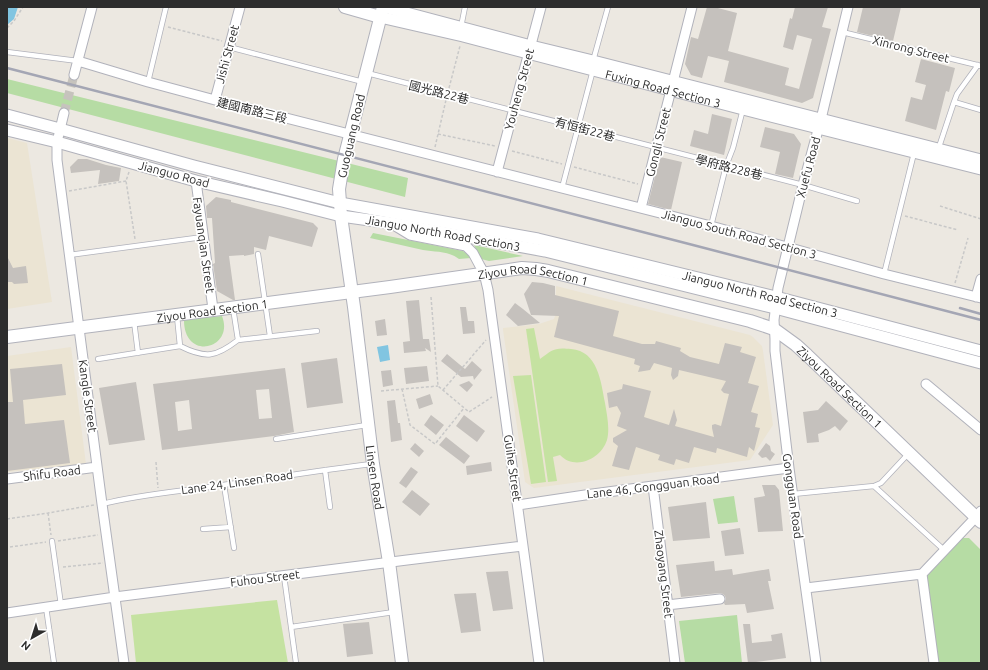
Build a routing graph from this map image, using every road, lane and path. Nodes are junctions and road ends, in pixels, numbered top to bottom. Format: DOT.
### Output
graph roads {
  1 [pos="23,7"];
  2 [pos="92,7"];
  3 [pos="166,7"];
  4 [pos="240,7"];
  5 [pos="345,7"];
  6 [pos="465,7"];
  7 [pos="541,7"];
  8 [pos="608,7"];
  9 [pos="692,7"];
  10 [pos="848,7"];
  11 [pos="382,10"];
  12 [pos="162,25"];
  13 [pos="461,27"];
  14 [pos="7,28"];
  15 [pos="842,32"];
  16 [pos="229,45"];
  17 [pos="530,49"];
  18 [pos="7,52"];
  19 [pos="78,61"];
  20 [pos="593,65"];
  21 [pos="980,66"];
  22 [pos="74,75"];
  23 [pos="365,77"];
  24 [pos="148,82"];
  25 [pos="672,86"];
  26 [pos="215,100"];
  27 [pos="954,102"];
  28 [pos="743,109"];
  29 [pos="513,110"];
  30 [pos="981,110"];
  31 [pos="64,113"];
  32 [pos="7,115"];
  33 [pos="820,124"];
  34 [pos="577,127"];
  35 [pos="60,128"];
  36 [pos="7,130"];
  37 [pos="350,134"];
  38 [pos="438,134"];
  39 [pos="57,142"];
  40 [pos="656,148"];
  41 [pos="503,149"];
  42 [pos="938,150"];
  43 [pos="914,153"];
  44 [pos="981,160"];
  45 [pos="131,162"];
  46 [pos="568,166"];
  47 [pos="726,166"];
  48 [pos="981,169"];
  49 [pos="498,172"];
  50 [pos="196,180"];
  51 [pos="126,181"];
  52 [pos="802,185"];
  53 [pos="646,186"];
  54 [pos="562,188"];
  55 [pos="61,192"];
  56 [pos="857,201"];
  57 [pos="340,203"];
  58 [pos="940,206"];
  59 [pos="641,208"];
  60 [pos="899,214"];
  61 [pos="340,216"];
  62 [pos="981,219"];
  63 [pos="391,223"];
  64 [pos="711,226"];
  65 [pos="958,230"];
  66 [pos="203,237"];
  67 [pos="968,238"];
  68 [pos="136,246"];
  69 [pos="788,248"];
  70 [pos="258,254"];
  71 [pos="69,255"];
  72 [pos="484,273"];
  73 [pos="884,274"];
  74 [pos="981,279"];
  75 [pos="352,291"];
  76 [pos="953,291"];
  77 [pos="431,297"];
  78 [pos="979,298"];
  79 [pos="266,302"];
  80 [pos="775,302"];
  81 [pos="233,307"];
  82 [pos="213,309"];
  83 [pos="176,314"];
  84 [pos="134,320"];
  85 [pos="79,327"];
  86 [pos="774,329"];
  87 [pos="317,331"];
  88 [pos="270,336"];
  89 [pos="7,337"];
  90 [pos="238,340"];
  91 [pos="486,340"];
  92 [pos="180,346"];
  93 [pos="981,351"];
  94 [pos="138,353"];
  95 [pos="98,359"];
  96 [pos="981,363"];
  97 [pos="926,384"];
  98 [pos="438,386"];
  99 [pos="402,389"];
  100 [pos="443,390"];
  101 [pos="380,391"];
  102 [pos="492,397"];
  103 [pos="464,408"];
  104 [pos="368,424"];
  105 [pos="981,430"];
  106 [pos="276,440"];
  107 [pos="910,453"];
  108 [pos="156,462"];
  109 [pos="373,464"];
  110 [pos="97,467"];
  111 [pos="789,468"];
  112 [pos="325,470"];
  113 [pos="7,479"];
  114 [pos="224,485"];
  115 [pos="652,486"];
  116 [pos="874,486"];
  117 [pos="158,493"];
  118 [pos="793,494"];
  119 [pos="102,504"];
  120 [pos="518,505"];
  121 [pos="330,507"];
  122 [pos="48,513"];
  123 [pos="979,516"];
  124 [pos="7,518"];
  125 [pos="231,527"];
  126 [pos="203,529"];
  127 [pos="52,541"];
  128 [pos="523,546"];
  129 [pos="234,548"];
  130 [pos="944,550"];
  131 [pos="110,562"];
  132 [pos="388,562"];
  133 [pos="56,568"];
  134 [pos="922,574"];
  135 [pos="284,576"];
  136 [pos="806,588"];
  137 [pos="115,597"];
  138 [pos="720,599"];
  139 [pos="61,605"];
  140 [pos="667,606"];
  141 [pos="46,607"];
  142 [pos="396,612"];
  143 [pos="7,613"];
  144 [pos="291,627"];
  145 [pos="54,663"];
  146 [pos="124,663"];
  147 [pos="296,663"];
  148 [pos="402,663"];
  149 [pos="539,663"];
  150 [pos="675,663"];
  151 [pos="816,663"];
  152 [pos="934,663"];
  1 -- 14 [label="path"];
  2 -- 19 [label="street"];
  3 -- 12 [label="lane"];
  4 -- 16 [label="street, Jishi Street"];
  5 -- 11 [label="main road, Fuxing Road Section 3"];
  6 -- 13 [label="lane"];
  7 -- 17 [label="street, Youheng Street"];
  8 -- 20 [label="lane"];
  9 -- 25 [label="street, Gongli Street"];
  10 -- 15 [label="street, Xuefu Road"];
  11 -- 13 [label="street, Fuxing Road Section 3"];
  11 -- 17 [label="street, Fuxing Road Section 3"];
  11 -- 23 [label="main road, Guoguang Road"];
  12 -- 16 [label="path"];
  12 -- 24 [label="lane"];
  13 -- 17 [label="street, Fuxing Road Section 3"];
  15 -- 21 [label="lane, Xinrong Street"];
  15 -- 33 [label="street, Xuefu Road"];
  16 -- 23 [label="lane, 國光路22巷"];
  16 -- 26 [label="street, Jishi Street"];
  17 -- 20 [label="street, Fuxing Road Section 3"];
  17 -- 29 [label="street, Youheng Street"];
  18 -- 19 [label="lane, 建國南路三段"];
  19 -- 22 [label="street"];
  19 -- 24 [label="street, 建國南路三段"];
  20 -- 25 [label="street, Fuxing Road Section 3"];
  20 -- 34 [label="lane"];
  21 -- 27 [label="lane"];
  23 -- 29 [label="lane, 國光路22巷"];
  23 -- 37 [label="main road, Guoguang Road"];
  24 -- 26 [label="street, 建國南路三段"];
  25 -- 28 [label="street, Fuxing Road Section 3"];
  25 -- 33 [label="street, Fuxing Road Section 3"];
  25 -- 40 [label="street, Gongli Street"];
  26 -- 37 [label="street, 建國南路三段"];
  27 -- 30 [label="lane"];
  27 -- 42 [label="lane"];
  28 -- 33 [label="street, Fuxing Road Section 3"];
  28 -- 47 [label="lane"];
  29 -- 34 [label="lane, 有恒街22巷"];
  29 -- 41 [label="street, Youheng Street"];
  31 -- 35 [label="street, Kangle Street"];
  32 -- 35 [label="street, Jianguo Road"];
  33 -- 42 [label="street, Fuxing Road Section 3"];
  33 -- 43 [label="street, Fuxing Road Section 3"];
  33 -- 52 [label="street, Xuefu Road"];
  34 -- 40 [label="lane, 有恒街22巷"];
  34 -- 46 [label="lane"];
  35 -- 39 [label="street, Kangle Street"];
  35 -- 57 [label="street, Jianguo Road"];
  36 -- 39 [label="street, Jianguo Road"];
  37 -- 49 [label="street, 建國南路三段"];
  37 -- 57 [label="main road, Guoguang Road"];
  38 -- 41 [label="path"];
  39 -- 45 [label="street, Jianguo Road"];
  39 -- 55 [label="street, Kangle Street"];
  40 -- 47 [label="lane, 學府路228巷"];
  40 -- 53 [label="street, Gongli Street"];
  41 -- 46 [label="path"];
  41 -- 49 [label="street, Youheng Street"];
  42 -- 44 [label="street, Fuxing Road Section 3"];
  43 -- 48 [label="street, Fuxing Road Section 3"];
  43 -- 60 [label="lane"];
  45 -- 50 [label="street, Jianguo Road"];
  45 -- 51 [label="path"];
  46 -- 53 [label="path"];
  46 -- 54 [label="lane"];
  47 -- 52 [label="lane, 學府路228巷"];
  47 -- 64 [label="lane"];
  49 -- 54 [label="street, Jianguo South Road Section 3"];
  50 -- 61 [label="street, Jianguo Road"];
  50 -- 66 [label="street, Fayuanqian Street"];
  51 -- 55 [label="path"];
  51 -- 68 [label="path"];
  52 -- 56 [label="lane, 學府路228巷"];
  52 -- 69 [label="street, Xuefu Road"];
  53 -- 59 [label="street, Gongli Street"];
  54 -- 59 [label="street, Jianguo South Road Section 3"];
  55 -- 71 [label="street, Kangle Street"];
  57 -- 61 [label="main road, Guoguang Road"];
  57 -- 80 [label="street, Jianguo North Road Section3"];
  58 -- 62 [label="path"];
  59 -- 64 [label="street, Jianguo South Road Section 3"];
  60 -- 65 [label="path"];
  60 -- 73 [label="lane"];
  61 -- 63 [label="street, Jianguo North Road Section3"];
  61 -- 75 [label="main road, Guoguang Road"];
  63 -- 72 [label="street, Guihe Street"];
  63 -- 80 [label="street, Jianguo North Road Section3"];
  64 -- 69 [label="street, Jianguo South Road Section 3"];
  66 -- 68 [label="lane"];
  66 -- 82 [label="street, Fayuanqian Street"];
  67 -- 76 [label="path"];
  68 -- 71 [label="lane"];
  69 -- 73 [label="street, Jianguo South Road Section 3"];
  69 -- 80 [label="street, Xuefu Road"];
  70 -- 79 [label="lane"];
  71 -- 85 [label="street, Kangle Street"];
  72 -- 75 [label="main road, Ziyou Road Section 1"];
  72 -- 86 [label="main road, Ziyou Road Section 1"];
  72 -- 120 [label="street, Guihe Street"];
  73 -- 76 [label="street, Jianguo South Road Section 3"];
  74 -- 78 [label="street"];
  75 -- 79 [label="main road, Ziyou Road Section 1"];
  75 -- 104 [label="main road, Linsen Road"];
  76 -- 78 [label="street, Jianguo South Road Section 3"];
  77 -- 98 [label="path"];
  79 -- 81 [label="main road, Ziyou Road Section 1"];
  79 -- 88 [label="lane"];
  80 -- 86 [label="street, Xuefu Road"];
  80 -- 93 [label="street, Jianguo North Road Section 3"];
  80 -- 96 [label="street, Jianguo North Road Section 3"];
  81 -- 82 [label="main road, Ziyou Road Section 1"];
  81 -- 90 [label="lane"];
  82 -- 83 [label="main road, Ziyou Road Section 1"];
  83 -- 84 [label="main road, Ziyou Road Section 1"];
  83 -- 92 [label="lane"];
  84 -- 85 [label="main road, Ziyou Road Section 1"];
  84 -- 94 [label="lane"];
  85 -- 89 [label="main road, Ziyou Road Section 1"];
  85 -- 110 [label="street, Kangle Street"];
  86 -- 107 [label="main road, Ziyou Road Section 1"];
  86 -- 111 [label="street, Gongguan Road"];
  87 -- 88 [label="lane"];
  88 -- 90 [label="lane"];
  90 -- 92 [label="lane"];
  91 -- 100 [label="path"];
  92 -- 94 [label="lane"];
  94 -- 95 [label="lane"];
  97 -- 105 [label="street"];
  98 -- 99 [label="path"];
  98 -- 100 [label="path"];
  99 -- 101 [label="path"];
  99 -- 103 [label="path"];
  100 -- 103 [label="path"];
  102 -- 103 [label="path"];
  104 -- 106 [label="lane"];
  104 -- 109 [label="main road, Linsen Road"];
  107 -- 116 [label="lane"];
  107 -- 123 [label="main road, Ziyou Road Section 1"];
  108 -- 117 [label="path"];
  109 -- 112 [label="lane, Lane 24, Linsen Road"];
  109 -- 132 [label="main road, Linsen Road"];
  110 -- 113 [label="street, Shifu Road"];
  110 -- 119 [label="street, Kangle Street"];
  111 -- 115 [label="street, Lane 46, Gongguan Road"];
  111 -- 118 [label="street, Gongguan Road"];
  112 -- 114 [label="lane, Lane 24, Linsen Road"];
  112 -- 121 [label="lane"];
  114 -- 117 [label="lane, Lane 24, Linsen Road"];
  114 -- 125 [label="lane"];
  115 -- 120 [label="street, Lane 46, Gongguan Road"];
  115 -- 140 [label="street, Zhaoyang Street"];
  116 -- 118 [label="lane"];
  116 -- 130 [label="lane"];
  117 -- 119 [label="lane, Lane 24, Linsen Road"];
  118 -- 136 [label="street, Gongguan Road"];
  119 -- 122 [label="path"];
  119 -- 131 [label="street, Kangle Street"];
  120 -- 128 [label="street, Guihe Street"];
  122 -- 124 [label="path"];
  122 -- 127 [label="path"];
  123 -- 130 [label="street"];
  125 -- 126 [label="lane"];
  125 -- 129 [label="lane"];
  127 -- 133 [label="lane"];
  128 -- 132 [label="street, Fuhou Street"];
  128 -- 149 [label="street, Guihe Street"];
  130 -- 134 [label="street"];
  131 -- 133 [label="path"];
  131 -- 137 [label="street, Kangle Street"];
  132 -- 135 [label="street, Fuhou Street"];
  132 -- 142 [label="main road, Linsen Road"];
  133 -- 139 [label="lane"];
  134 -- 136 [label="street"];
  134 -- 152 [label="street"];
  135 -- 137 [label="street, Fuhou Street"];
  135 -- 144 [label="lane"];
  136 -- 151 [label="street, Gongguan Road"];
  137 -- 139 [label="street, Fuhou Street"];
  137 -- 146 [label="street, Kangle Street"];
  138 -- 140 [label="street"];
  139 -- 141 [label="street, Fuhou Street"];
  140 -- 150 [label="street, Zhaoyang Street"];
  141 -- 143 [label="street, Fuhou Street"];
  141 -- 145 [label="lane"];
  142 -- 144 [label="lane"];
  142 -- 148 [label="main road, Linsen Road"];
  144 -- 147 [label="lane"];
}
